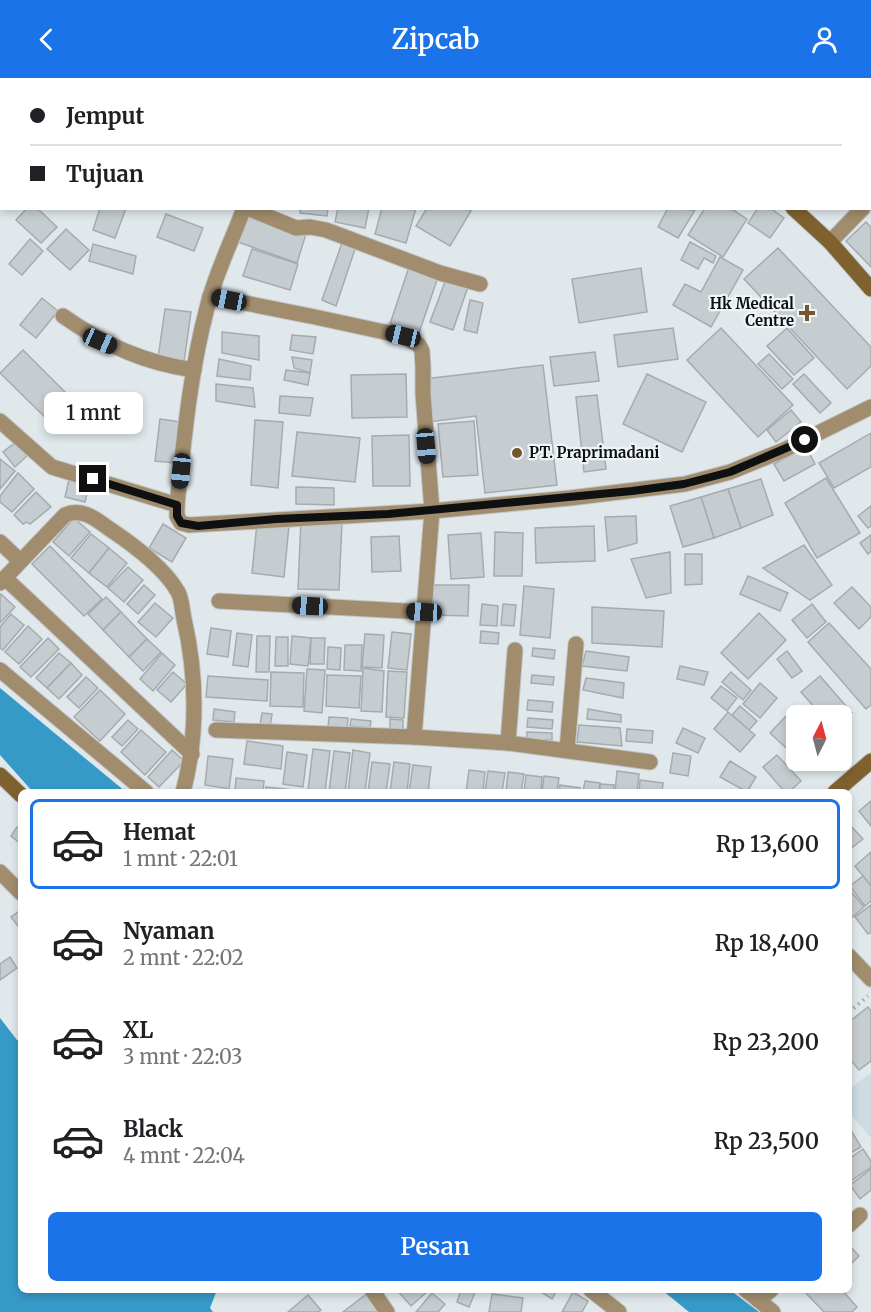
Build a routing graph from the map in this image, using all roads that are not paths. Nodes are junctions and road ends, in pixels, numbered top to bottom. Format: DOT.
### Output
graph roads {
  1 [pos="245,210"];
  2 [pos="251,210"];
  3 [pos="795,210"];
  4 [pos="861,210"];
  5 [pos="830,242"];
  6 [pos="480,284"];
  7 [pos="871,290"];
  8 [pos="210,296"];
  9 [pos="63,316"];
  10 [pos="194,369"];
  11 [pos="871,407"];
  12 [pos="0,421"];
  13 [pos="177,505"];
  14 [pos="432,511"];
  15 [pos="0,542"];
  16 [pos="20,561"];
  17 [pos="3,580"];
  18 [pos="219,601"];
  19 [pos="424,612"];
  20 [pos="576,644"];
  21 [pos="515,650"];
  22 [pos="0,670"];
  23 [pos="216,730"];
  24 [pos="414,737"];
  25 [pos="508,743"];
  26 [pos="567,750"];
  27 [pos="192,754"];
  28 [pos="871,761"];
  29 [pos="650,762"];
  30 [pos="0,775"];
  31 [pos="142,789"];
  32 [pos="184,789"];
  33 [pos="838,789"];
  34 [pos="18,792"];
  35 [pos="0,872"];
  36 [pos="18,890"];
  37 [pos="852,959"];
  38 [pos="871,979"];
  39 [pos="374,1293"];
  40 [pos="595,1293"];
  41 [pos="750,1293"];
  42 [pos="767,1293"];
  43 [pos="758,1300"];
  44 [pos="387,1312"];
  45 [pos="619,1312"];
  46 [pos="773,1312"];
  1 -- 8 [label="street"];
  2 -- 6 [label="street"];
  3 -- 5 [label="main road"];
  4 -- 5 [label="street"];
  5 -- 7 [label="main road"];
  8 -- 10 [label="street"];
  8 -- 14 [label="street"];
  9 -- 10 [label="street"];
  10 -- 13 [label="street"];
  11 -- 14 [label="street"];
  12 -- 13 [label="street"];
  13 -- 14 [label="street"];
  14 -- 19 [label="street"];
  15 -- 16 [label="street"];
  16 -- 17 [label="street"];
  16 -- 27 [label="street"];
  17 -- 27 [label="street"];
  18 -- 19 [label="street"];
  19 -- 24 [label="street"];
  20 -- 26 [label="street"];
  21 -- 25 [label="street"];
  22 -- 31 [label="street"];
  23 -- 24 [label="street"];
  24 -- 25 [label="street"];
  25 -- 26 [label="street"];
  26 -- 29 [label="street"];
  27 -- 32 [label="street"];
  28 -- 33 [label="main road"];
  30 -- 34 [label="main road"];
  35 -- 36 [label="street"];
  37 -- 38 [label="street"];
  39 -- 44 [label="street"];
  40 -- 45 [label="street"];
  41 -- 43 [label="street"];
  42 -- 43 [label="street"];
  43 -- 46 [label="street"];
}
